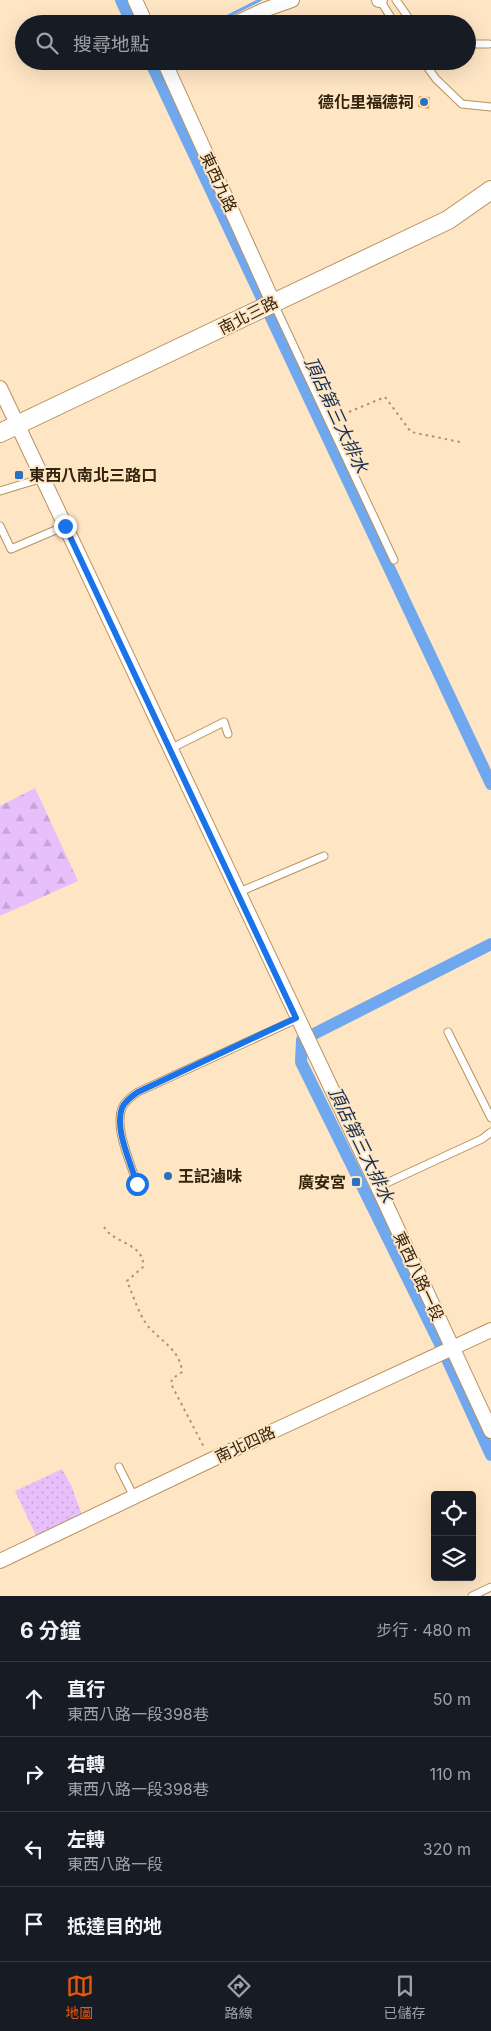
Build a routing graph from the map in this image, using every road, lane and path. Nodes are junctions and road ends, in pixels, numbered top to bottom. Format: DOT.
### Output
graph roads {
  1 [pos="135,0"];
  2 [pos="292,0"];
  3 [pos="380,0"];
  4 [pos="396,0"];
  5 [pos="142,15"];
  6 [pos="253,15"];
  7 [pos="390,15"];
  8 [pos="407,15"];
  9 [pos="476,44"];
  10 [pos="489,44"];
  11 [pos="168,70"];
  12 [pos="430,70"];
  13 [pos="491,107"];
  14 [pos="491,190"];
  15 [pos="274,302"];
  16 [pos="0,388"];
  17 [pos="329,420"];
  18 [pos="17,425"];
  19 [pos="0,433"];
  20 [pos="460,442"];
  21 [pos="43,478"];
  22 [pos="0,491"];
  23 [pos="0,526"];
  24 [pos="65,526"];
  25 [pos="394,560"];
  26 [pos="228,734"];
  27 [pos="170,749"];
  28 [pos="324,856"];
  29 [pos="238,893"];
  30 [pos="296,1018"];
  31 [pos="448,1032"];
  32 [pos="491,1118"];
  33 [pos="491,1132"];
  34 [pos="137,1184"];
  35 [pos="378,1187"];
  36 [pos="104,1227"];
  37 [pos="491,1330"];
  38 [pos="452,1348"];
  39 [pos="491,1431"];
  40 [pos="211,1460"];
  41 [pos="119,1467"];
  42 [pos="134,1497"];
  43 [pos="0,1561"];
  44 [pos="491,1587"];
  45 [pos="472,1596"];
  1 -- 5 [label="street"];
  2 -- 6 [label="street"];
  3 -- 7 [label="lane"];
  4 -- 8 [label="lane"];
  9 -- 10 [label="lane"];
  11 -- 15 [label="street, 東西九路"];
  12 -- 13 [label="lane"];
  14 -- 15 [label="street, 南北三路"];
  15 -- 17 [label="lane"];
  15 -- 18 [label="street, 南北三路"];
  16 -- 18 [label="street, 東西八路一段"];
  17 -- 20 [label="path"];
  17 -- 25 [label="lane"];
  18 -- 19 [label="street, 南北三路"];
  18 -- 21 [label="street, 東西八路一段"];
  21 -- 22 [label="lane"];
  21 -- 24 [label="street, 東西八路一段"];
  23 -- 24 [label="lane"];
  24 -- 27 [label="street, 東西八路一段"];
  26 -- 27 [label="lane"];
  27 -- 29 [label="street, 東西八路一段"];
  28 -- 29 [label="lane"];
  29 -- 30 [label="street, 東西八路一段"];
  30 -- 34 [label="lane"];
  30 -- 35 [label="street, 東西八路一段"];
  31 -- 32 [label="lane"];
  33 -- 35 [label="lane"];
  35 -- 38 [label="street, 東西八路一段"];
  36 -- 40 [label="path"];
  37 -- 38 [label="street, 南北四路"];
  38 -- 39 [label="street, 東西八路一段"];
  38 -- 40 [label="street, 南北四路"];
  40 -- 42 [label="street, 南北四路"];
  41 -- 42 [label="lane"];
  42 -- 43 [label="street, 南北四路"];
  44 -- 45 [label="lane"];
}
